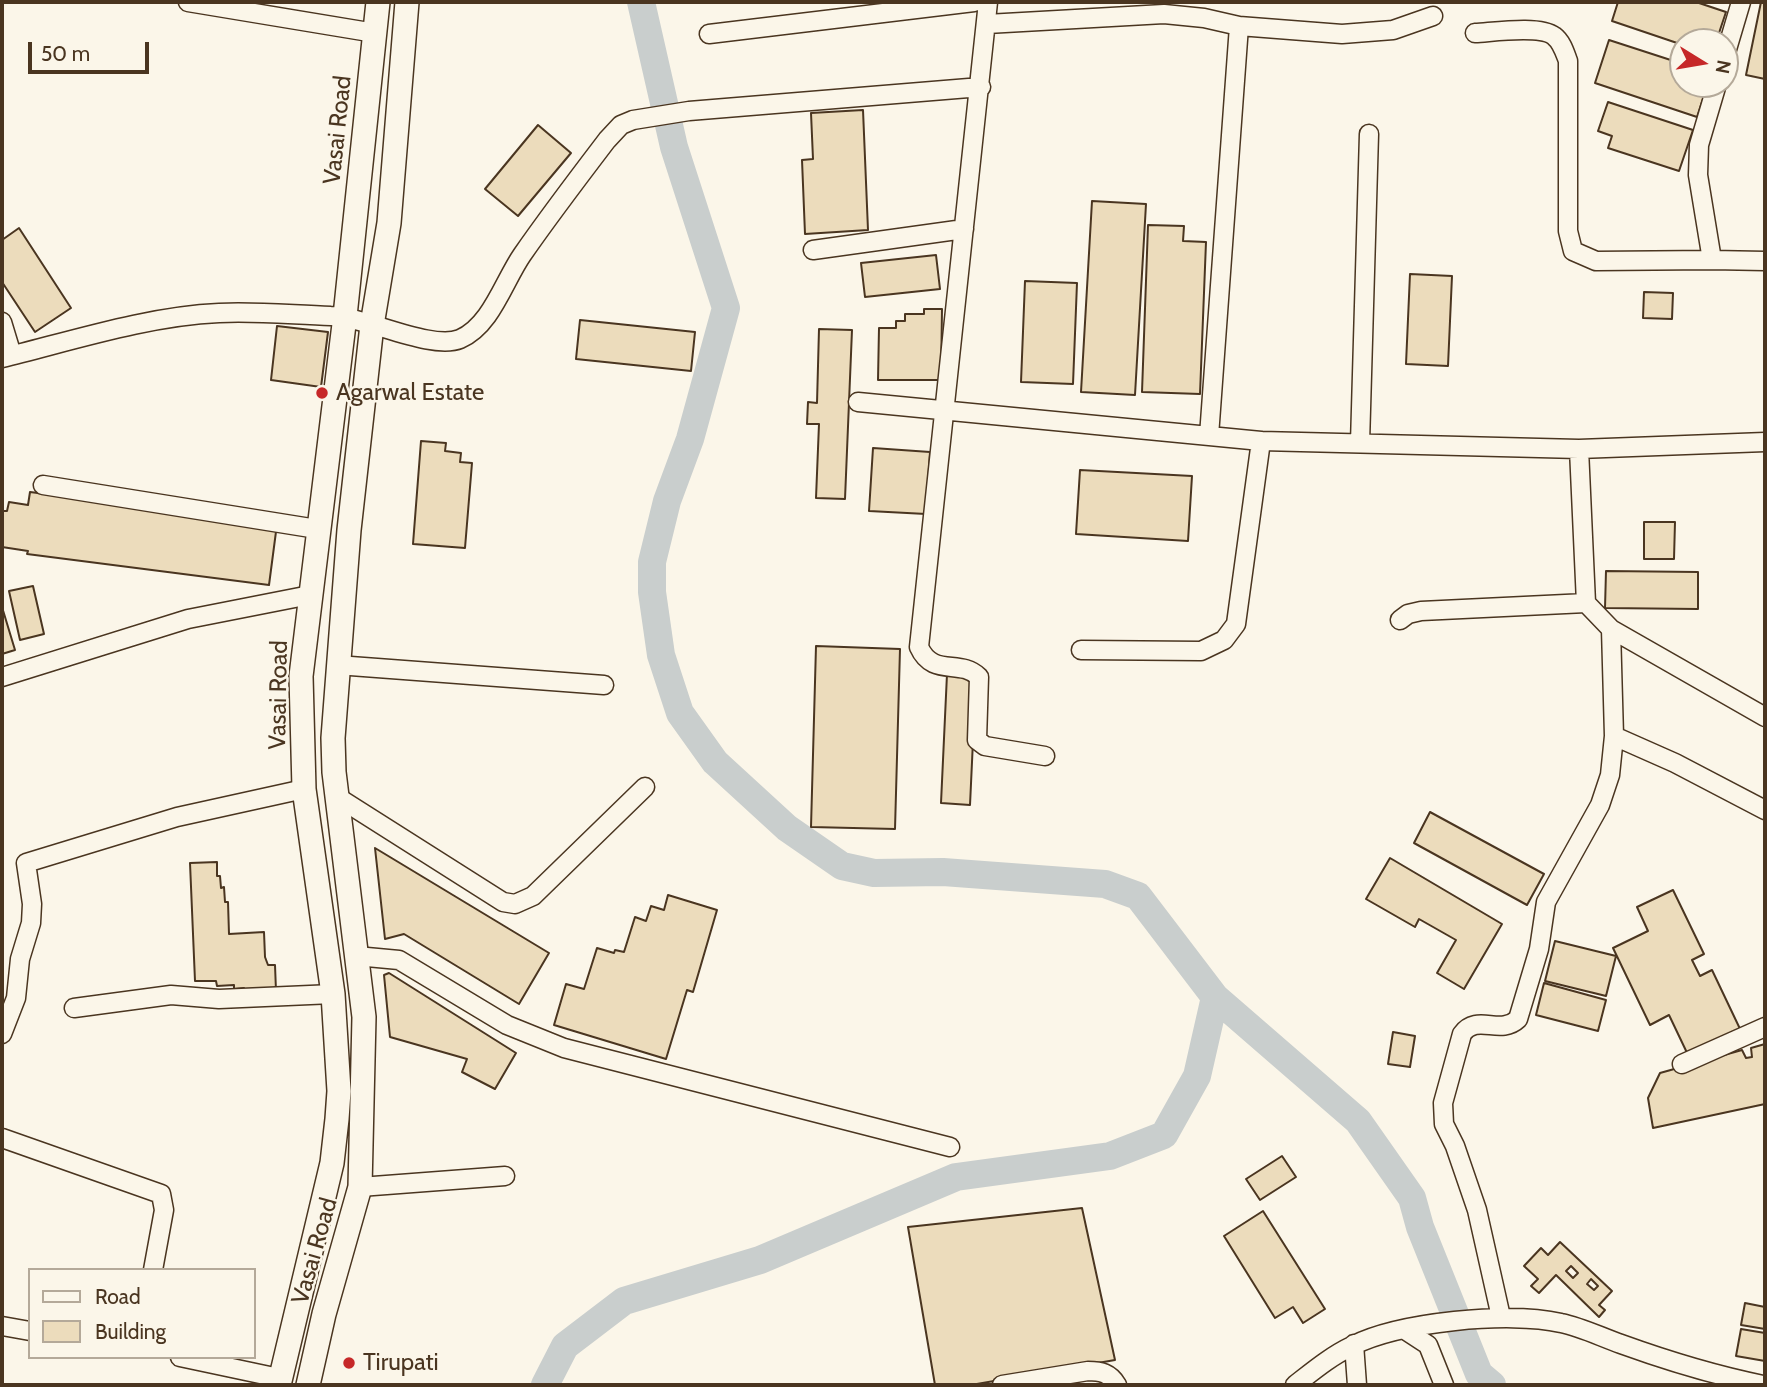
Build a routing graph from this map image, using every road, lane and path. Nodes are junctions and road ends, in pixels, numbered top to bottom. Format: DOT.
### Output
graph roads {
  1 [pos="188,2"];
  2 [pos="378,2"];
  3 [pos="407,2"];
  4 [pos="974,2"];
  5 [pos="988,2"];
  6 [pos="1741,2"];
  7 [pos="1433,16"];
  8 [pos="987,24"];
  9 [pos="1239,26"];
  10 [pos="1733,28"];
  11 [pos="375,33"];
  12 [pos="1475,33"];
  13 [pos="709,34"];
  14 [pos="981,87"];
  15 [pos="1713,98"];
  16 [pos="1369,134"];
  17 [pos="964,229"];
  18 [pos="813,250"];
  19 [pos="1712,260"];
  20 [pos="1765,261"];
  21 [pos="345,316"];
  22 [pos="2,322"];
  23 [pos="372,325"];
  24 [pos="7,357"];
  25 [pos="858,402"];
  26 [pos="943,412"];
  27 [pos="1209,436"];
  28 [pos="1261,440"];
  29 [pos="1765,442"];
  30 [pos="1360,443"];
  31 [pos="1579,449"];
  32 [pos="43,485"];
  33 [pos="317,529"];
  34 [pos="310,595"];
  35 [pos="1586,603"];
  36 [pos="1400,620"];
  37 [pos="1611,629"];
  38 [pos="1081,650"];
  39 [pos="337,664"];
  40 [pos="2,677"];
  41 [pos="604,685"];
  42 [pos="1765,717"];
  43 [pos="1614,736"];
  44 [pos="1045,755"];
  45 [pos="645,787"];
  46 [pos="304,789"];
  47 [pos="339,798"];
  48 [pos="1765,810"];
  49 [pos="356,956"];
  50 [pos="332,994"];
  51 [pos="74,1008"];
  52 [pos="1765,1027"];
  53 [pos="2,1034"];
  54 [pos="1682,1064"];
  55 [pos="2,1138"];
  56 [pos="950,1147"];
  57 [pos="505,1175"];
  58 [pos="360,1187"];
  59 [pos="153,1268"];
  60 [pos="1498,1317"];
  61 [pos="2,1326"];
  62 [pos="1410,1329"];
  63 [pos="28,1331"];
  64 [pos="1354,1344"];
  65 [pos="188,1359"];
  66 [pos="279,1381"];
  67 [pos="308,1385"];
  68 [pos="1002,1385"];
  69 [pos="1117,1385"];
  70 [pos="1295,1385"];
  71 [pos="1357,1385"];
  72 [pos="1444,1385"];
  73 [pos="1763,1385"];
  1 -- 11 [label="street"];
  2 -- 11 [label="main road, Vasai Road"];
  3 -- 23 [label="main road, Vasai Road"];
  4 -- 13 [label="street"];
  5 -- 8 [label="street"];
  6 -- 10 [label="street"];
  7 -- 9 [label="street"];
  8 -- 9 [label="street"];
  8 -- 14 [label="street"];
  9 -- 27 [label="street"];
  11 -- 21 [label="main road, Vasai Road"];
  12 -- 19 [label="street"];
  14 -- 17 [label="street"];
  14 -- 23 [label="street"];
  15 -- 19 [label="street"];
  16 -- 30 [label="street"];
  17 -- 18 [label="street"];
  17 -- 26 [label="street"];
  19 -- 20 [label="street"];
  21 -- 23 [label="street"];
  21 -- 24 [label="street"];
  21 -- 33 [label="main road, Vasai Road"];
  22 -- 24 [label="street"];
  23 -- 39 [label="main road, Vasai Road"];
  25 -- 26 [label="street"];
  26 -- 27 [label="street"];
  26 -- 44 [label="street"];
  27 -- 28 [label="street"];
  28 -- 30 [label="street"];
  28 -- 38 [label="street"];
  29 -- 31 [label="street"];
  30 -- 31 [label="street"];
  31 -- 35 [label="street"];
  32 -- 33 [label="street"];
  33 -- 34 [label="main road, Vasai Road"];
  34 -- 40 [label="street"];
  34 -- 46 [label="main road, Vasai Road"];
  35 -- 36 [label="street"];
  35 -- 37 [label="street"];
  37 -- 42 [label="street"];
  37 -- 43 [label="street"];
  39 -- 41 [label="street"];
  39 -- 47 [label="main road, Vasai Road"];
  43 -- 48 [label="street"];
  43 -- 60 [label="street"];
  45 -- 47 [label="street"];
  46 -- 50 [label="main road, Vasai Road"];
  46 -- 53 [label="street"];
  47 -- 49 [label="main road, Vasai Road"];
  49 -- 56 [label="street"];
  49 -- 58 [label="main road, Vasai Road"];
  50 -- 51 [label="street"];
  50 -- 66 [label="main road, Vasai Road"];
  52 -- 54 [label="street"];
  55 -- 59 [label="street"];
  57 -- 58 [label="street"];
  58 -- 67 [label="main road, Vasai Road"];
  60 -- 62 [label="street"];
  60 -- 73 [label="street"];
  61 -- 63 [label="street"];
  62 -- 64 [label="street"];
  62 -- 72 [label="street"];
  64 -- 70 [label="street"];
  64 -- 71 [label="street"];
  65 -- 66 [label="street"];
  68 -- 69 [label="street"];
}
